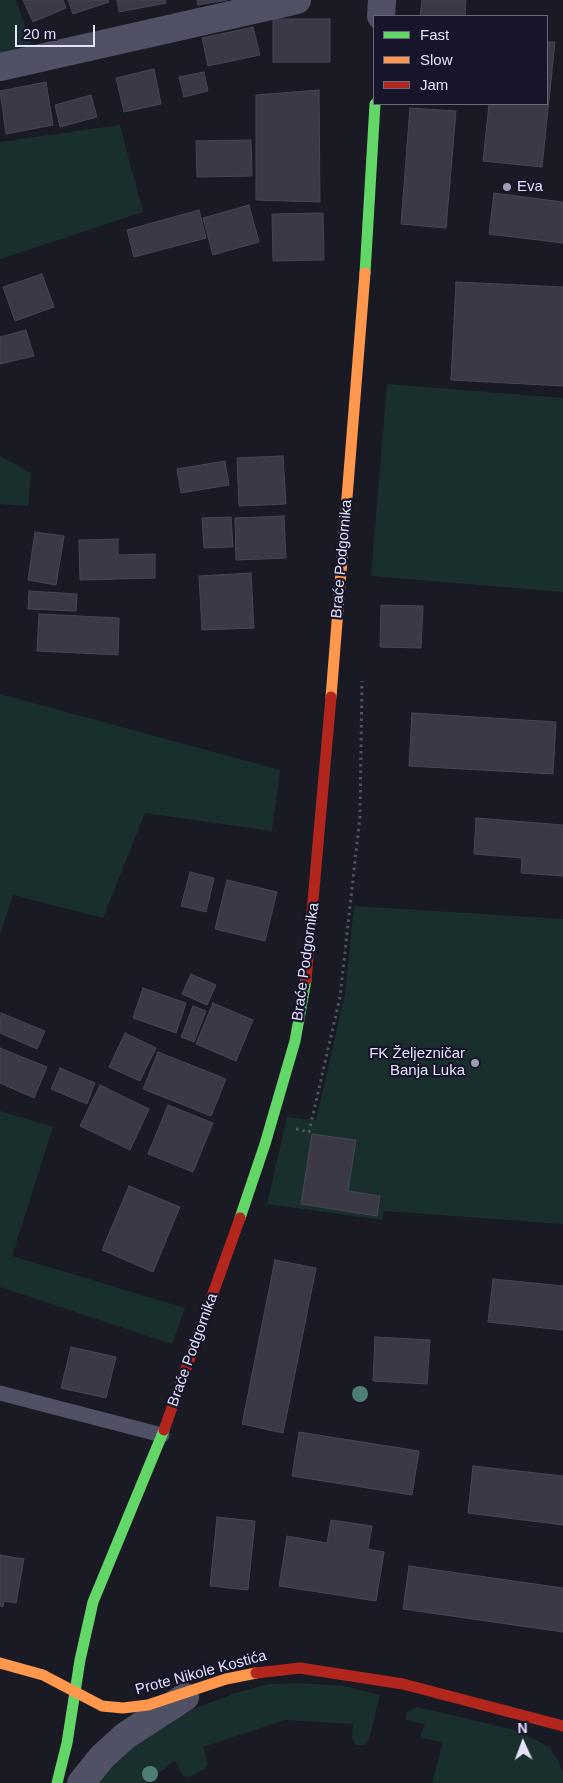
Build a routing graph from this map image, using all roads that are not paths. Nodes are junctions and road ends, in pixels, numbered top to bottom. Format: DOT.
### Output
graph roads {
  1 [pos="297,0"];
  2 [pos="382,0"];
  3 [pos="381,15"];
  4 [pos="0,67"];
  5 [pos="375,105"];
  6 [pos="0,1393"];
  7 [pos="162,1435"];
  8 [pos="0,1663"];
  9 [pos="75,1691"];
  10 [pos="193,1692"];
  11 [pos="563,1726"];
  12 [pos="57,1783"];
  13 [pos="81,1783"];
  1 -- 4 [label="street"];
  2 -- 3 [label="street"];
  5 -- 7 [label="street, Braće Podgornika"];
  6 -- 7 [label="lane"];
  7 -- 9 [label="street, Braće Podgornika"];
  8 -- 9 [label="street, Prote Nikole Kostića"];
  9 -- 10 [label="street, Prote Nikole Kostića"];
  9 -- 12 [label="street, Braće Podgornika"];
  10 -- 11 [label="street, Prote Nikole Kostića"];
  10 -- 13 [label="street"];
}
